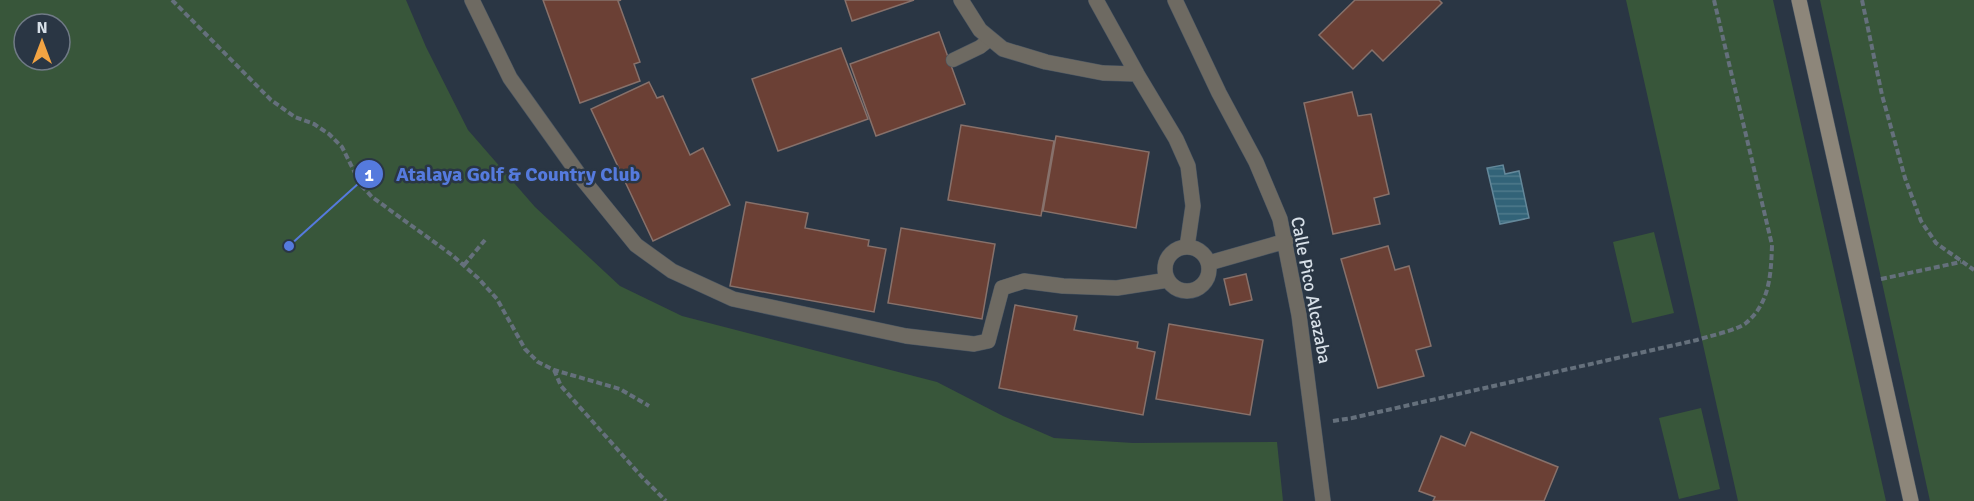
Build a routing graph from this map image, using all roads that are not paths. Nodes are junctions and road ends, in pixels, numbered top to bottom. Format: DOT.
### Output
graph roads {
  1 [pos="472,0"];
  2 [pos="961,0"];
  3 [pos="1096,0"];
  4 [pos="1175,0"];
  5 [pos="1799,0"];
  6 [pos="990,39"];
  7 [pos="953,60"];
  8 [pos="1137,74"];
  9 [pos="1286,241"];
  10 [pos="1187,247"];
  11 [pos="1209,264"];
  12 [pos="1168,280"];
  13 [pos="1323,501"];
  14 [pos="1911,501"];
  1 -- 12 [label="street"];
  2 -- 6 [label="street"];
  3 -- 8 [label="street"];
  4 -- 9 [label="street, Calle Pico Alcazaba"];
  5 -- 14 [label="main road"];
  6 -- 7 [label="lane"];
  6 -- 8 [label="street"];
  8 -- 10 [label="street"];
  9 -- 11 [label="street"];
  9 -- 13 [label="street, Calle Pico Alcazaba"];
  10 -- 11 [label="street"];
  10 -- 12 [label="street"];
  11 -- 12 [label="street"];
}
